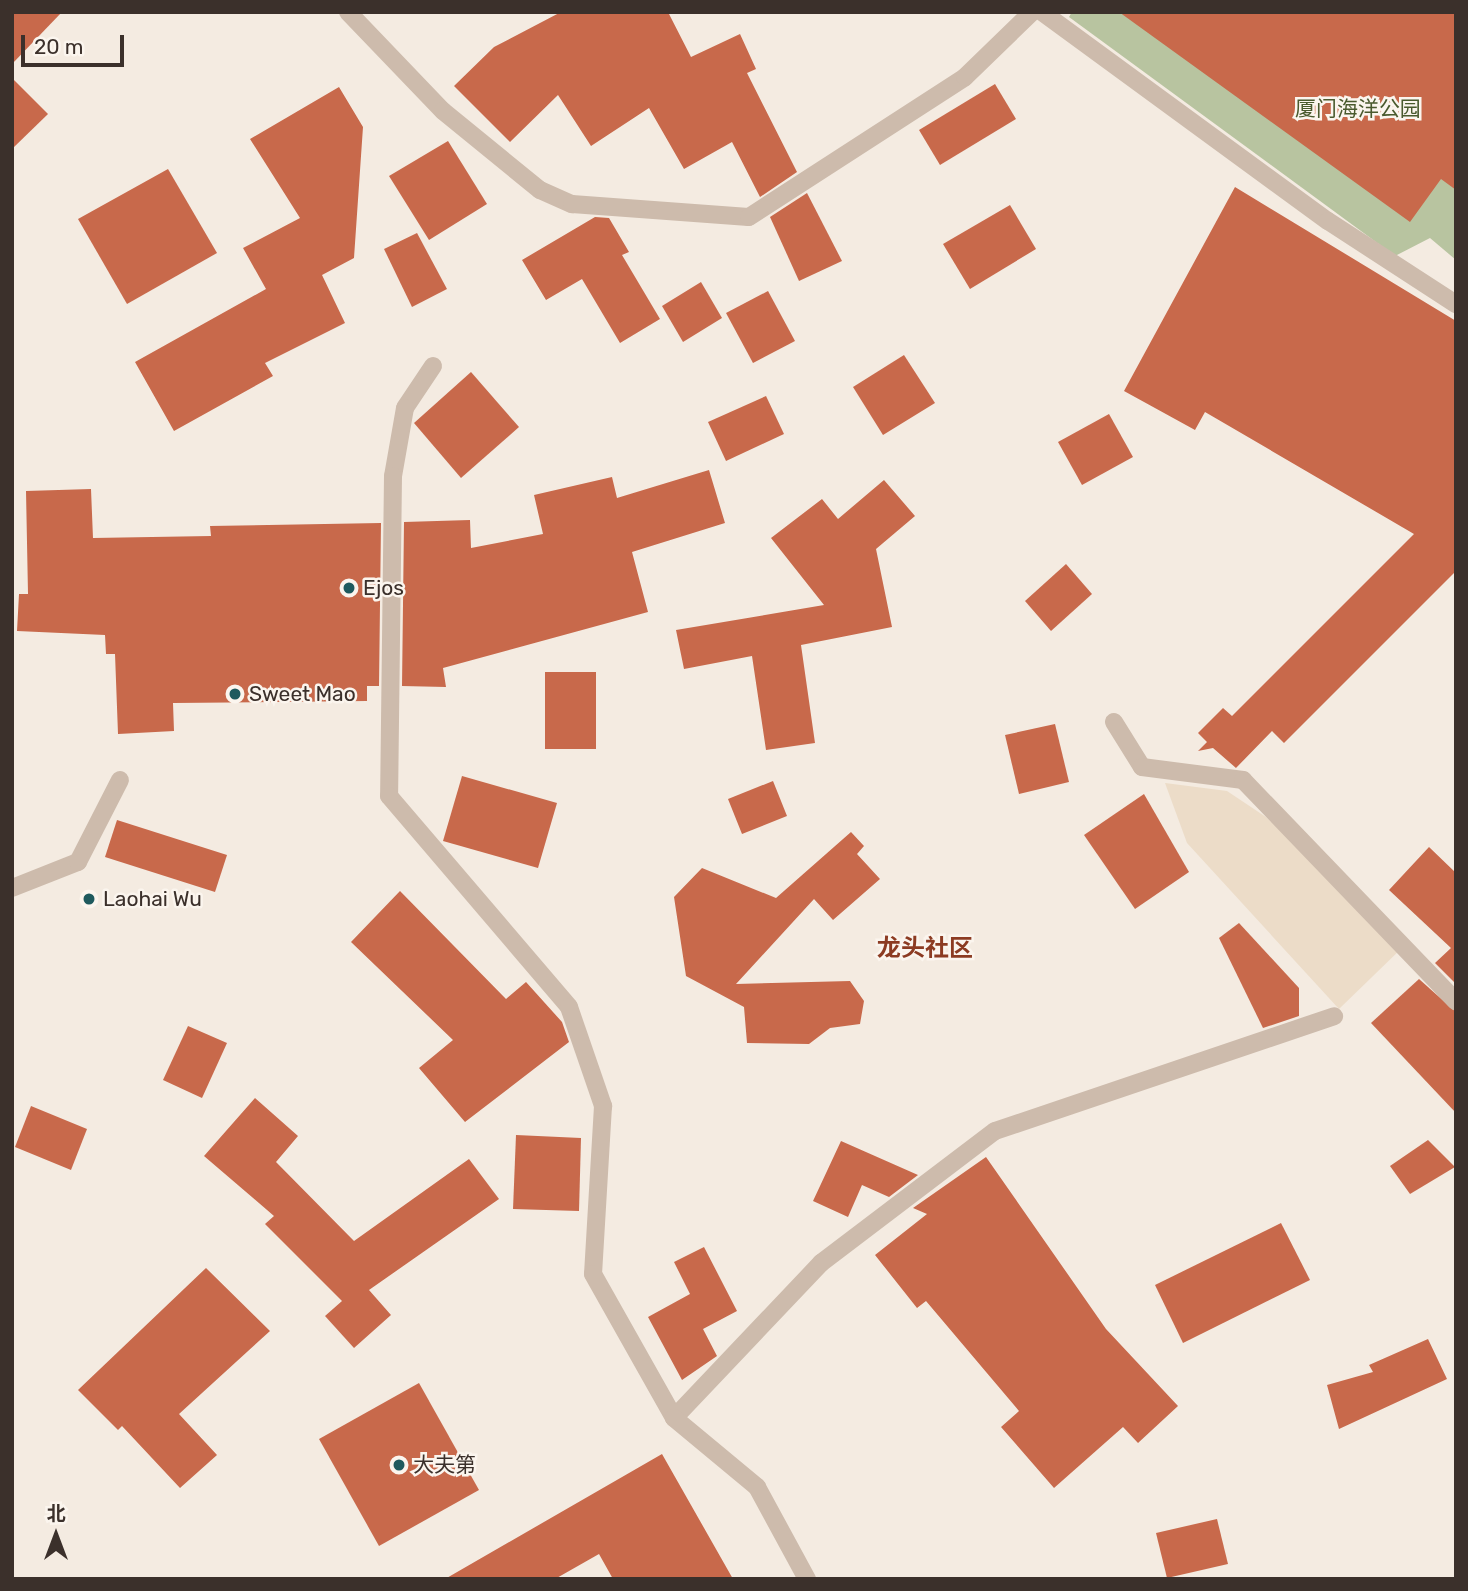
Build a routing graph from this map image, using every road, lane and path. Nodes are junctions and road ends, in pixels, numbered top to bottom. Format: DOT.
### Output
graph roads {
  1 [pos="348,12"];
  2 [pos="1032,12"];
  3 [pos="1042,12"];
  4 [pos="1456,304"];
  5 [pos="433,366"];
  6 [pos="1114,722"];
  7 [pos="120,780"];
  8 [pos="12,888"];
  9 [pos="1456,1001"];
  10 [pos="1334,1016"];
  11 [pos="674,1418"];
  12 [pos="807,1579"];
  1 -- 2 [label="street"];
  3 -- 4 [label="street"];
  5 -- 11 [label="street"];
  6 -- 9 [label="street"];
  7 -- 8 [label="street"];
  10 -- 11 [label="street"];
  11 -- 12 [label="street"];
}
